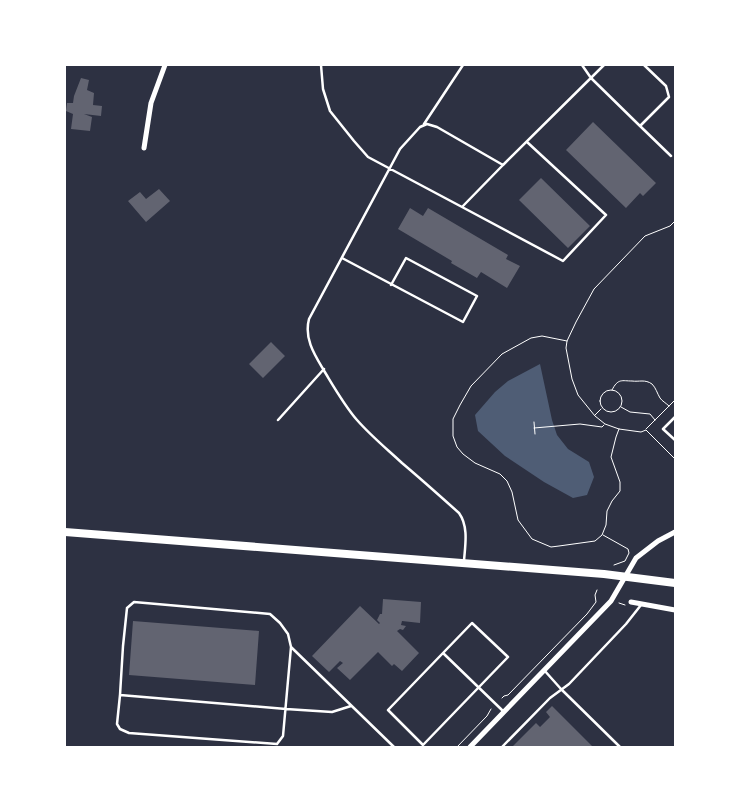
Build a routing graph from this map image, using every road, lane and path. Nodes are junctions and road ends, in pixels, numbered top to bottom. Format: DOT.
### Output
graph roads {
  1 [pos="165,65"];
  2 [pos="321,65"];
  3 [pos="463,65"];
  4 [pos="582,65"];
  5 [pos="604,65"];
  6 [pos="644,65"];
  7 [pos="591,78"];
  8 [pos="424,126"];
  9 [pos="640,126"];
  10 [pos="527,142"];
  11 [pos="144,148"];
  12 [pos="671,156"];
  13 [pos="503,165"];
  14 [pos="389,169"];
  15 [pos="462,207"];
  16 [pos="675,221"];
  17 [pos="342,258"];
  18 [pos="391,285"];
  19 [pos="567,340"];
  20 [pos="324,369"];
  21 [pos="612,390"];
  22 [pos="675,400"];
  23 [pos="669,406"];
  24 [pos="620,407"];
  25 [pos="602,408"];
  26 [pos="595,416"];
  27 [pos="675,417"];
  28 [pos="278,420"];
  29 [pos="655,420"];
  30 [pos="534,422"];
  31 [pos="605,424"];
  32 [pos="534,428"];
  33 [pos="619,429"];
  34 [pos="646,430"];
  35 [pos="535,434"];
  36 [pos="675,440"];
  37 [pos="675,458"];
  38 [pos="65,532"];
  39 [pos="675,533"];
  40 [pos="602,534"];
  41 [pos="464,563"];
  42 [pos="614,565"];
  43 [pos="625,576"];
  44 [pos="675,583"];
  45 [pos="597,590"];
  46 [pos="596,594"];
  47 [pos="600,596"];
  48 [pos="631,602"];
  49 [pos="642,604"];
  50 [pos="675,610"];
  51 [pos="291,647"];
  52 [pos="444,652"];
  53 [pos="544,670"];
  54 [pos="479,687"];
  55 [pos="561,690"];
  56 [pos="120,695"];
  57 [pos="502,698"];
  58 [pos="351,706"];
  59 [pos="286,709"];
  60 [pos="491,710"];
  61 [pos="504,712"];
  62 [pos="394,747"];
  63 [pos="457,747"];
  64 [pos="470,747"];
  65 [pos="502,747"];
  66 [pos="620,747"];
  1 -- 11 [label="street"];
  2 -- 14 [label="lane"];
  3 -- 8 [label="lane"];
  4 -- 7 [label="lane"];
  5 -- 7 [label="lane"];
  6 -- 9 [label="lane"];
  7 -- 9 [label="lane"];
  7 -- 10 [label="lane"];
  8 -- 13 [label="lane"];
  8 -- 14 [label="lane"];
  9 -- 12 [label="lane"];
  10 -- 13 [label="lane"];
  10 -- 15 [label="lane"];
  13 -- 15 [label="lane"];
  14 -- 15 [label="lane"];
  14 -- 17 [label="lane"];
  16 -- 19 [label="path"];
  17 -- 18 [label="lane"];
  17 -- 20 [label="lane"];
  18 -- 18 [label="lane"];
  19 -- 26 [label="path"];
  19 -- 40 [label="path"];
  20 -- 28 [label="lane"];
  20 -- 41 [label="lane"];
  21 -- 23 [label="path"];
  21 -- 24 [label="path"];
  21 -- 25 [label="path"];
  22 -- 23 [label="path"];
  23 -- 29 [label="path"];
  24 -- 25 [label="path"];
  24 -- 29 [label="path"];
  25 -- 26 [label="path"];
  26 -- 31 [label="path"];
  27 -- 36 [label="lane"];
  29 -- 34 [label="path"];
  30 -- 32 [label="path"];
  31 -- 32 [label="path"];
  31 -- 33 [label="path"];
  32 -- 35 [label="path"];
  33 -- 34 [label="path"];
  33 -- 40 [label="path"];
  34 -- 37 [label="path"];
  38 -- 41 [label="main road"];
  39 -- 43 [label="street"];
  40 -- 42 [label="path"];
  41 -- 43 [label="main road"];
  43 -- 44 [label="main road"];
  43 -- 53 [label="street"];
  45 -- 46 [label="path"];
  46 -- 47 [label="path"];
  46 -- 57 [label="path"];
  48 -- 49 [label="street"];
  49 -- 50 [label="street"];
  49 -- 55 [label="lane"];
  51 -- 56 [label="lane"];
  51 -- 58 [label="lane"];
  51 -- 59 [label="lane"];
  52 -- 54 [label="lane"];
  52 -- 54 [label="lane"];
  52 -- 54 [label="lane"];
  53 -- 55 [label="lane"];
  53 -- 61 [label="street"];
  54 -- 61 [label="lane"];
  55 -- 65 [label="lane"];
  55 -- 66 [label="lane"];
  56 -- 59 [label="lane"];
  56 -- 59 [label="lane"];
  58 -- 59 [label="lane"];
  58 -- 62 [label="lane"];
  60 -- 63 [label="path"];
  61 -- 64 [label="street"];
}
